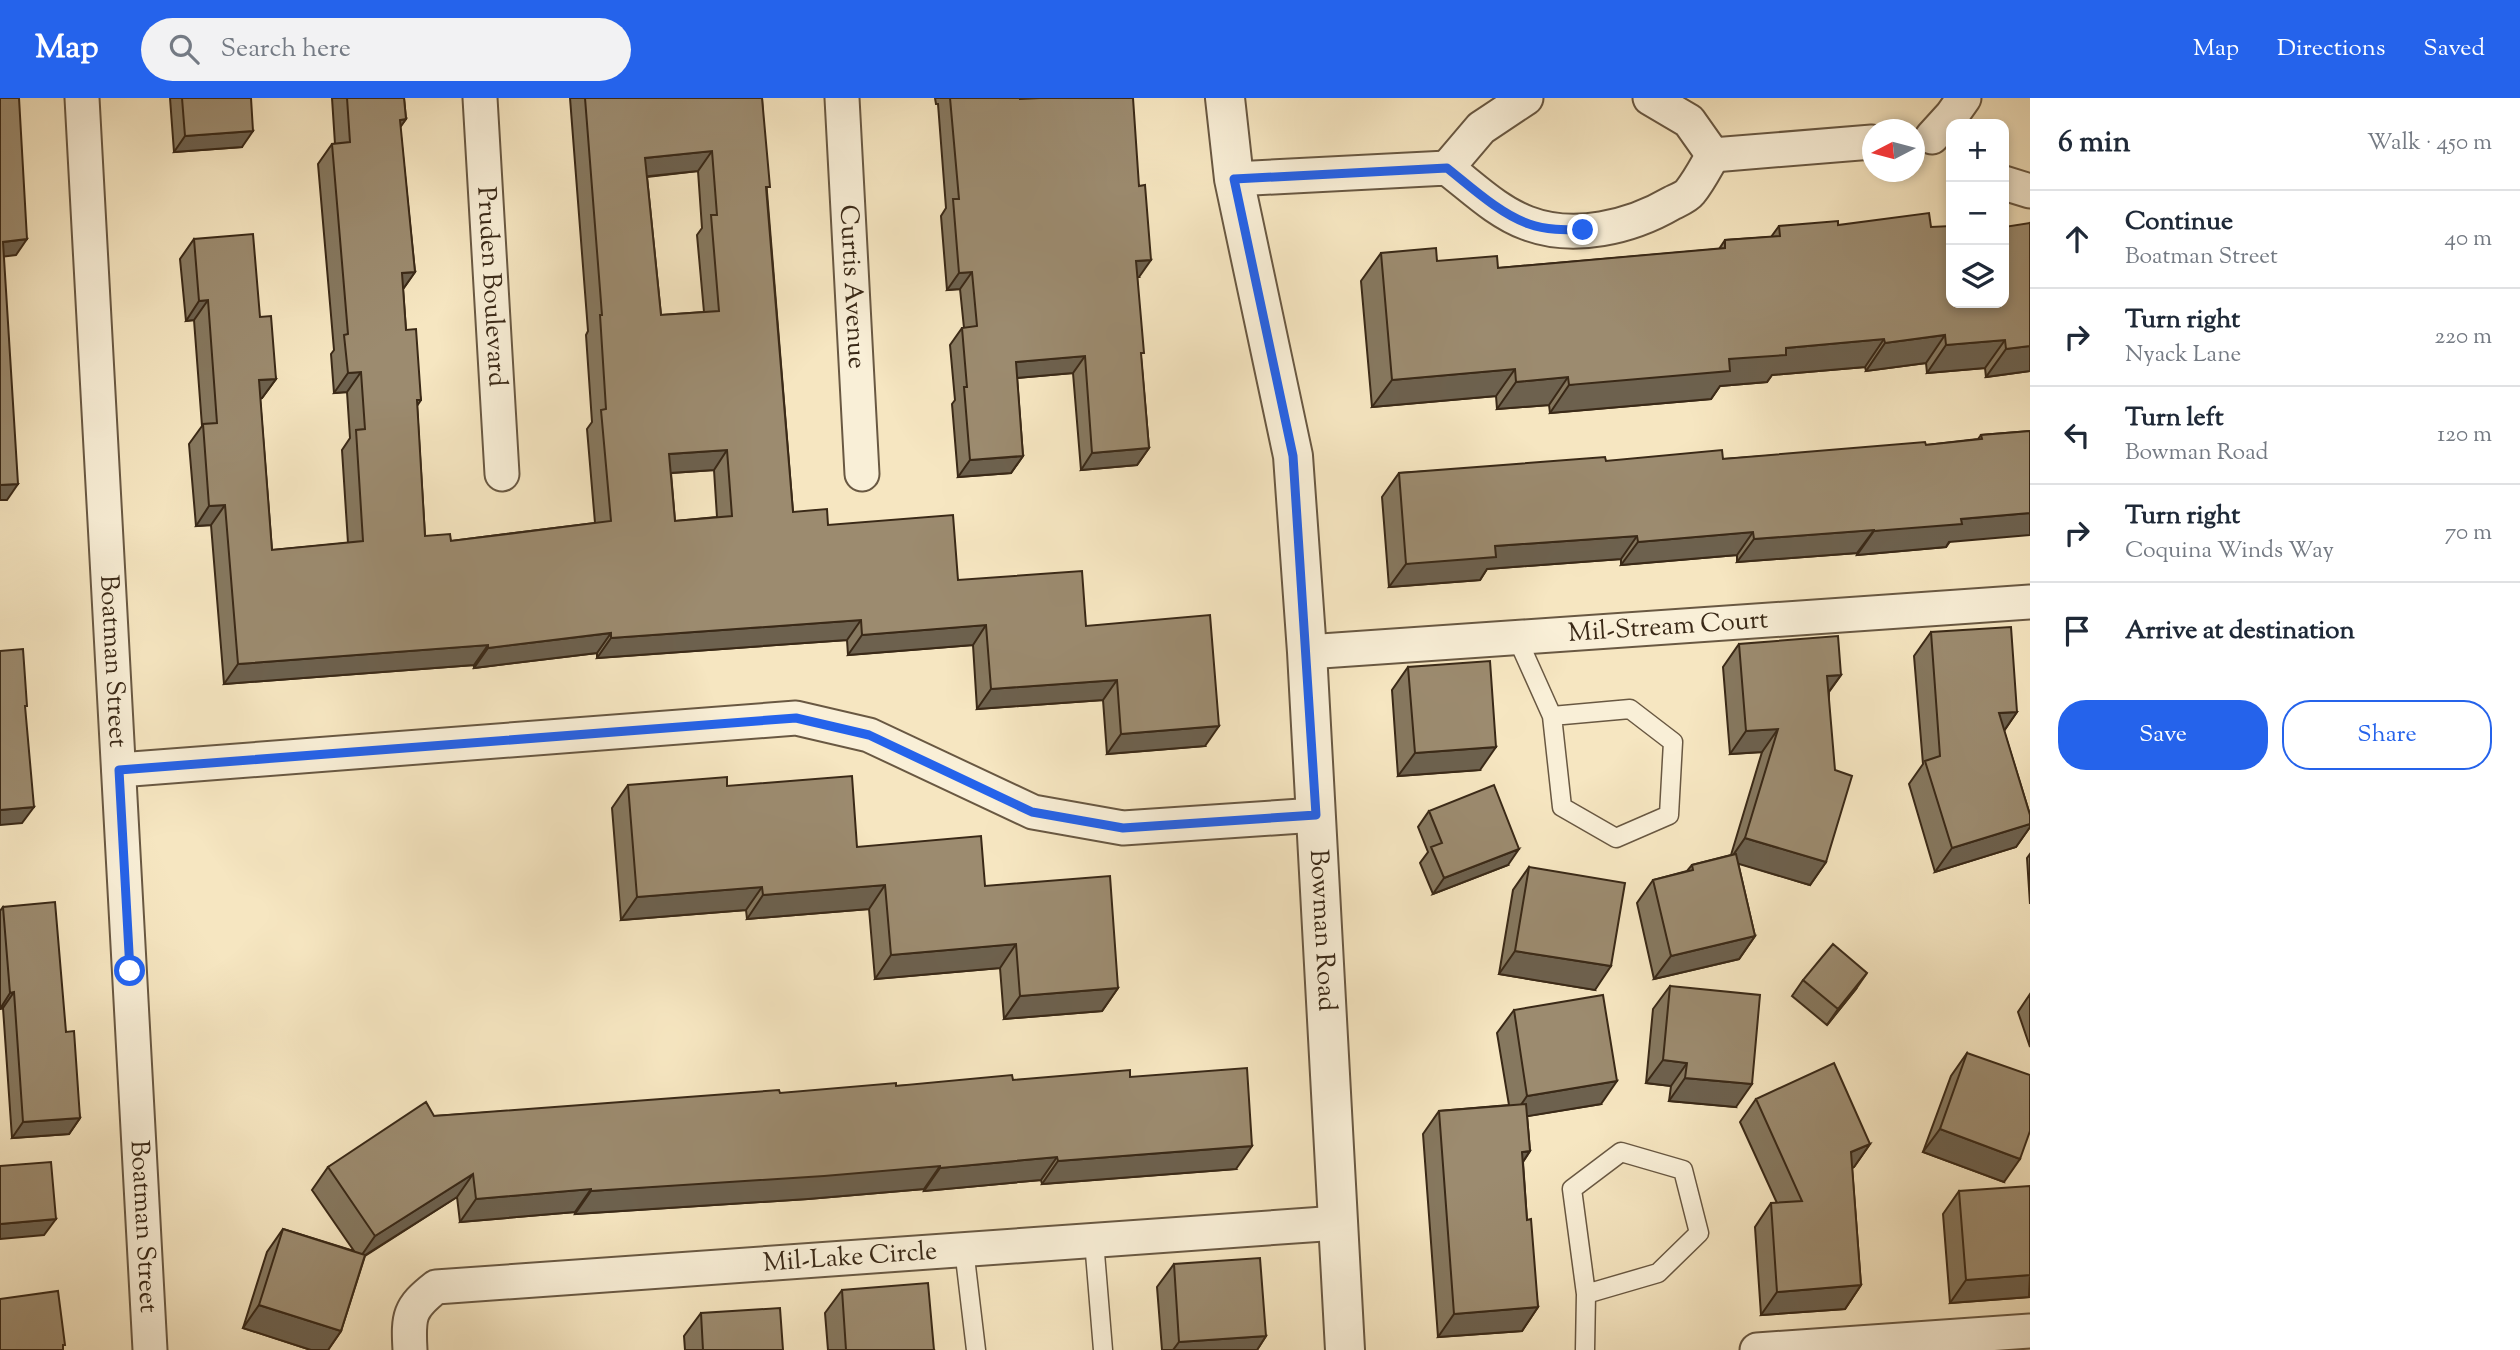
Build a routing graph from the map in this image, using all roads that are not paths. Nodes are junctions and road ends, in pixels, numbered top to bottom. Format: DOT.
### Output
graph roads {
  1 [pos="82,98"];
  2 [pos="481,98"];
  3 [pos="842,98"];
  4 [pos="1224,98"];
  5 [pos="1526,98"];
  6 [pos="1650,98"];
  7 [pos="1964,98"];
  8 [pos="1933,141"];
  9 [pos="1862,143"];
  10 [pos="1713,155"];
  11 [pos="1447,168"];
  12 [pos="1234,179"];
  13 [pos="2009,185"];
  14 [pos="2030,191"];
  15 [pos="502,474"];
  16 [pos="862,474"];
  17 [pos="2030,602"];
  18 [pos="1517,638"];
  19 [pos="1307,652"];
  20 [pos="1552,716"];
  21 [pos="119,770"];
  22 [pos="1316,815"];
  23 [pos="1338,1223"];
  24 [pos="1094,1241"];
  25 [pos="964,1249"];
  26 [pos="1586,1294"];
  27 [pos="2030,1331"];
  28 [pos="150,1350"];
  29 [pos="410,1350"];
  30 [pos="976,1350"];
  31 [pos="1103,1350"];
  32 [pos="1345,1350"];
  33 [pos="1585,1350"];
  34 [pos="1757,1350"];
  1 -- 21 [label="street, Boatman Street"];
  2 -- 15 [label="street, Pruden Boulevard"];
  3 -- 16 [label="street, Curtis Avenue"];
  4 -- 12 [label="street, Bowman Road"];
  5 -- 11 [label="street"];
  6 -- 10 [label="street"];
  7 -- 8 [label="street"];
  9 -- 10 [label="street"];
  10 -- 11 [label="street"];
  11 -- 12 [label="street"];
  12 -- 19 [label="street, Bowman Road"];
  13 -- 14 [label="street"];
  17 -- 18 [label="street, Mil-Stream Court"];
  18 -- 19 [label="street, Mil-Stream Court"];
  18 -- 20 [label="lane"];
  19 -- 22 [label="street, Bowman Road"];
  20 -- 20 [label="lane"];
  21 -- 22 [label="street"];
  21 -- 28 [label="street, Boatman Street"];
  22 -- 23 [label="street, Bowman Road"];
  23 -- 24 [label="street, Mil-Lake Circle"];
  23 -- 32 [label="street, Bowman Road"];
  24 -- 25 [label="street, Mil-Lake Circle"];
  24 -- 31 [label="lane"];
  25 -- 29 [label="street, Mil-Lake Circle"];
  25 -- 30 [label="lane"];
  26 -- 26 [label="lane"];
  26 -- 33 [label="lane"];
  27 -- 34 [label="street"];
}
